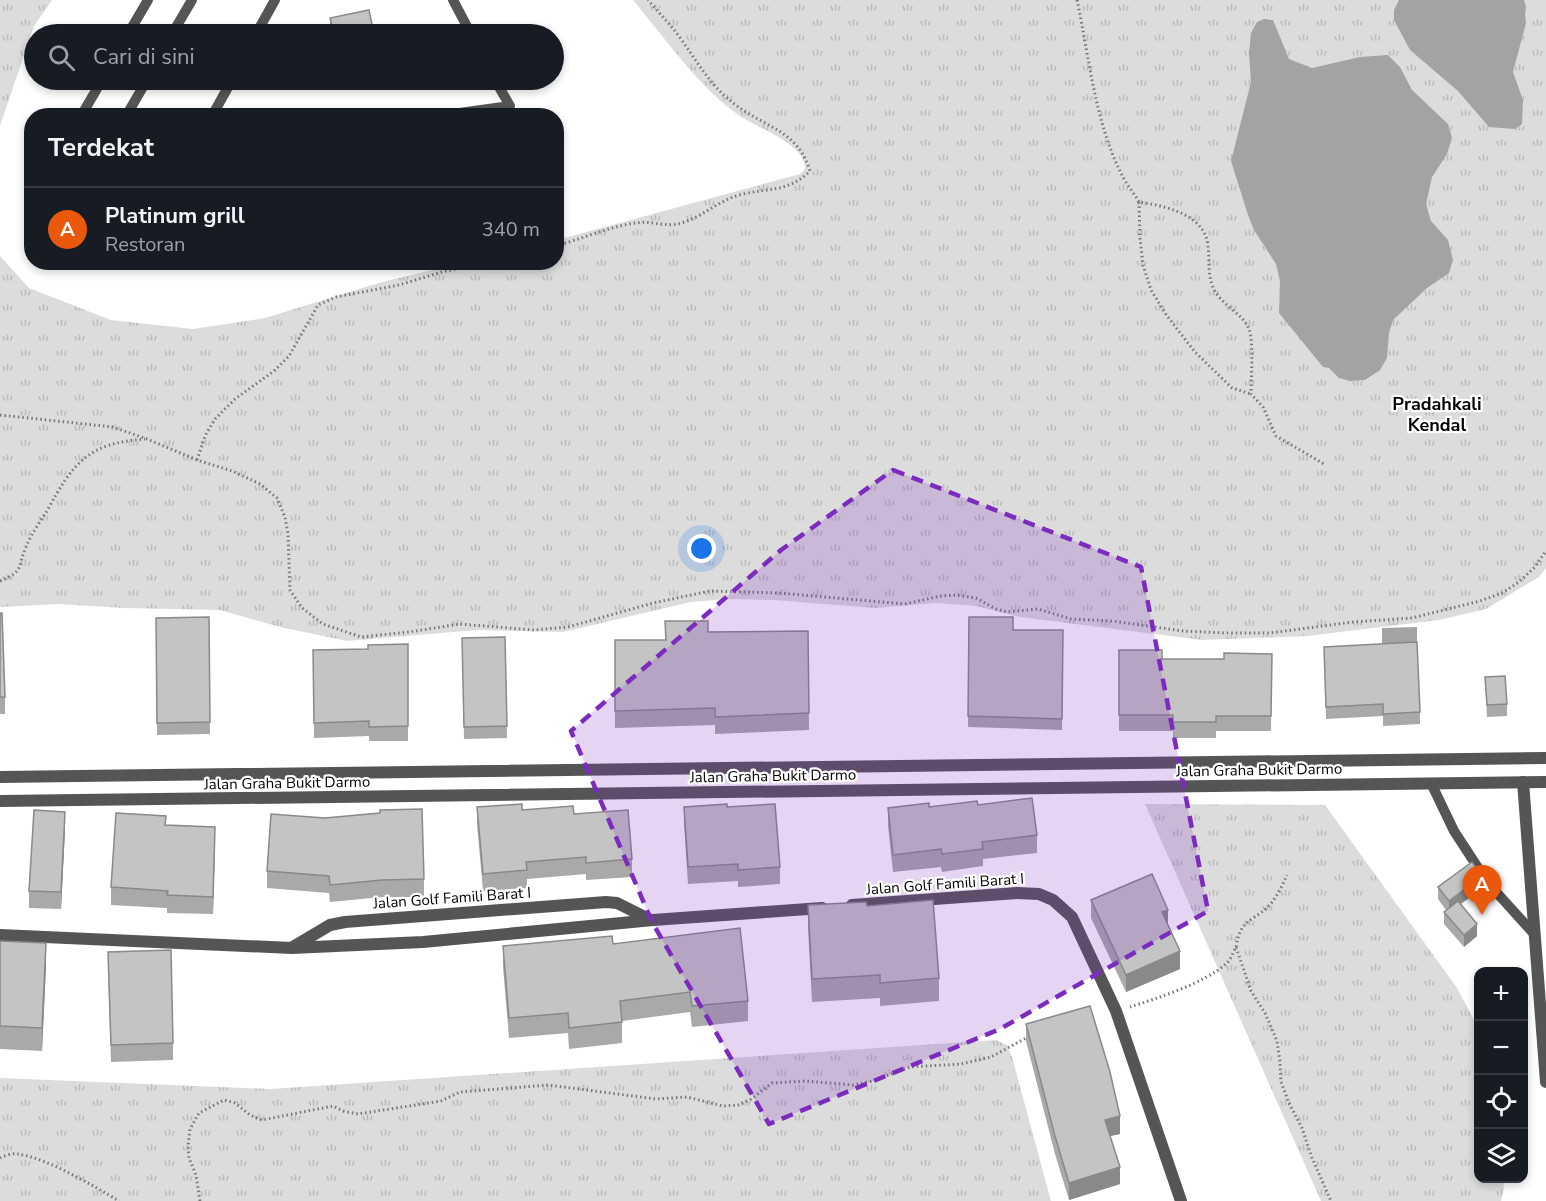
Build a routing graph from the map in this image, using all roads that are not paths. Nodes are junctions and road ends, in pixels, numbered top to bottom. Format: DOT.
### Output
graph roads {
  1 [pos="148,0"];
  2 [pos="192,0"];
  3 [pos="275,0"];
  4 [pos="453,0"];
  5 [pos="134,24"];
  6 [pos="178,24"];
  7 [pos="262,24"];
  8 [pos="466,24"];
  9 [pos="96,90"];
  10 [pos="141,90"];
  11 [pos="226,90"];
  12 [pos="501,90"];
  13 [pos="86,108"];
  14 [pos="131,108"];
  15 [pos="216,108"];
  16 [pos="496,108"];
  17 [pos="1546,758"];
  18 [pos="0,777"];
  19 [pos="1523,782"];
  20 [pos="1546,782"];
  21 [pos="1431,783"];
  22 [pos="0,801"];
  23 [pos="653,920"];
  24 [pos="0,935"];
  25 [pos="1535,935"];
  26 [pos="292,948"];
  27 [pos="1546,1082"];
  28 [pos="1181,1201"];
  1 -- 5 [label="lane"];
  2 -- 6 [label="lane"];
  3 -- 7 [label="lane"];
  4 -- 8 [label="lane"];
  9 -- 13 [label="lane"];
  10 -- 14 [label="lane"];
  11 -- 15 [label="lane"];
  12 -- 16 [label="lane"];
  17 -- 18 [label="street, Jalan Graha Bukit Darmo"];
  19 -- 20 [label="street, Jalan Graha Bukit Darmo"];
  19 -- 21 [label="street, Jalan Graha Bukit Darmo"];
  19 -- 25 [label="street"];
  21 -- 22 [label="street, Jalan Graha Bukit Darmo"];
  21 -- 25 [label="lane"];
  23 -- 26 [label="street, Jalan Golf Famili Barat I"];
  23 -- 26 [label="street, Jalan Golf Famili Barat I"];
  23 -- 28 [label="street, Jalan Golf Famili Barat I"];
  24 -- 26 [label="street, Jalan Golf Famili Barat I"];
  25 -- 27 [label="street"];
}
